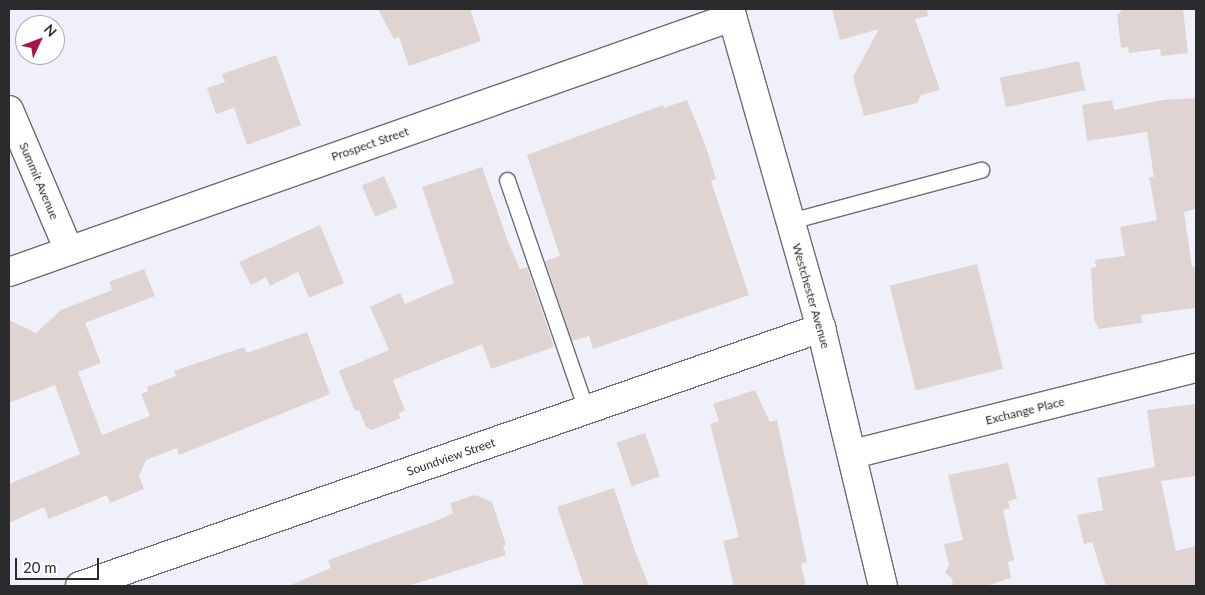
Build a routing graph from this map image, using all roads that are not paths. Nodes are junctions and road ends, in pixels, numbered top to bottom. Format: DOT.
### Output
graph roads {
  1 [pos="731,13"];
  2 [pos="9,110"];
  3 [pos="981,170"];
  4 [pos="507,180"];
  5 [pos="790,221"];
  6 [pos="69,251"];
  7 [pos="9,272"];
  8 [pos="821,328"];
  9 [pos="1196,368"];
  10 [pos="586,410"];
  11 [pos="853,454"];
  12 [pos="80,586"];
  13 [pos="883,586"];
  1 -- 5 [label="street, Westchester Avenue"];
  1 -- 6 [label="street, Prospect Street"];
  2 -- 6 [label="street, Summit Avenue"];
  3 -- 5 [label="lane"];
  4 -- 10 [label="lane"];
  5 -- 8 [label="street, Westchester Avenue"];
  6 -- 7 [label="street, Prospect Street"];
  8 -- 10 [label="street, Soundview Street"];
  8 -- 11 [label="street, Westchester Avenue"];
  9 -- 11 [label="street, Exchange Place"];
  10 -- 12 [label="street, Soundview Street"];
  11 -- 13 [label="street, Westchester Avenue"];
}
